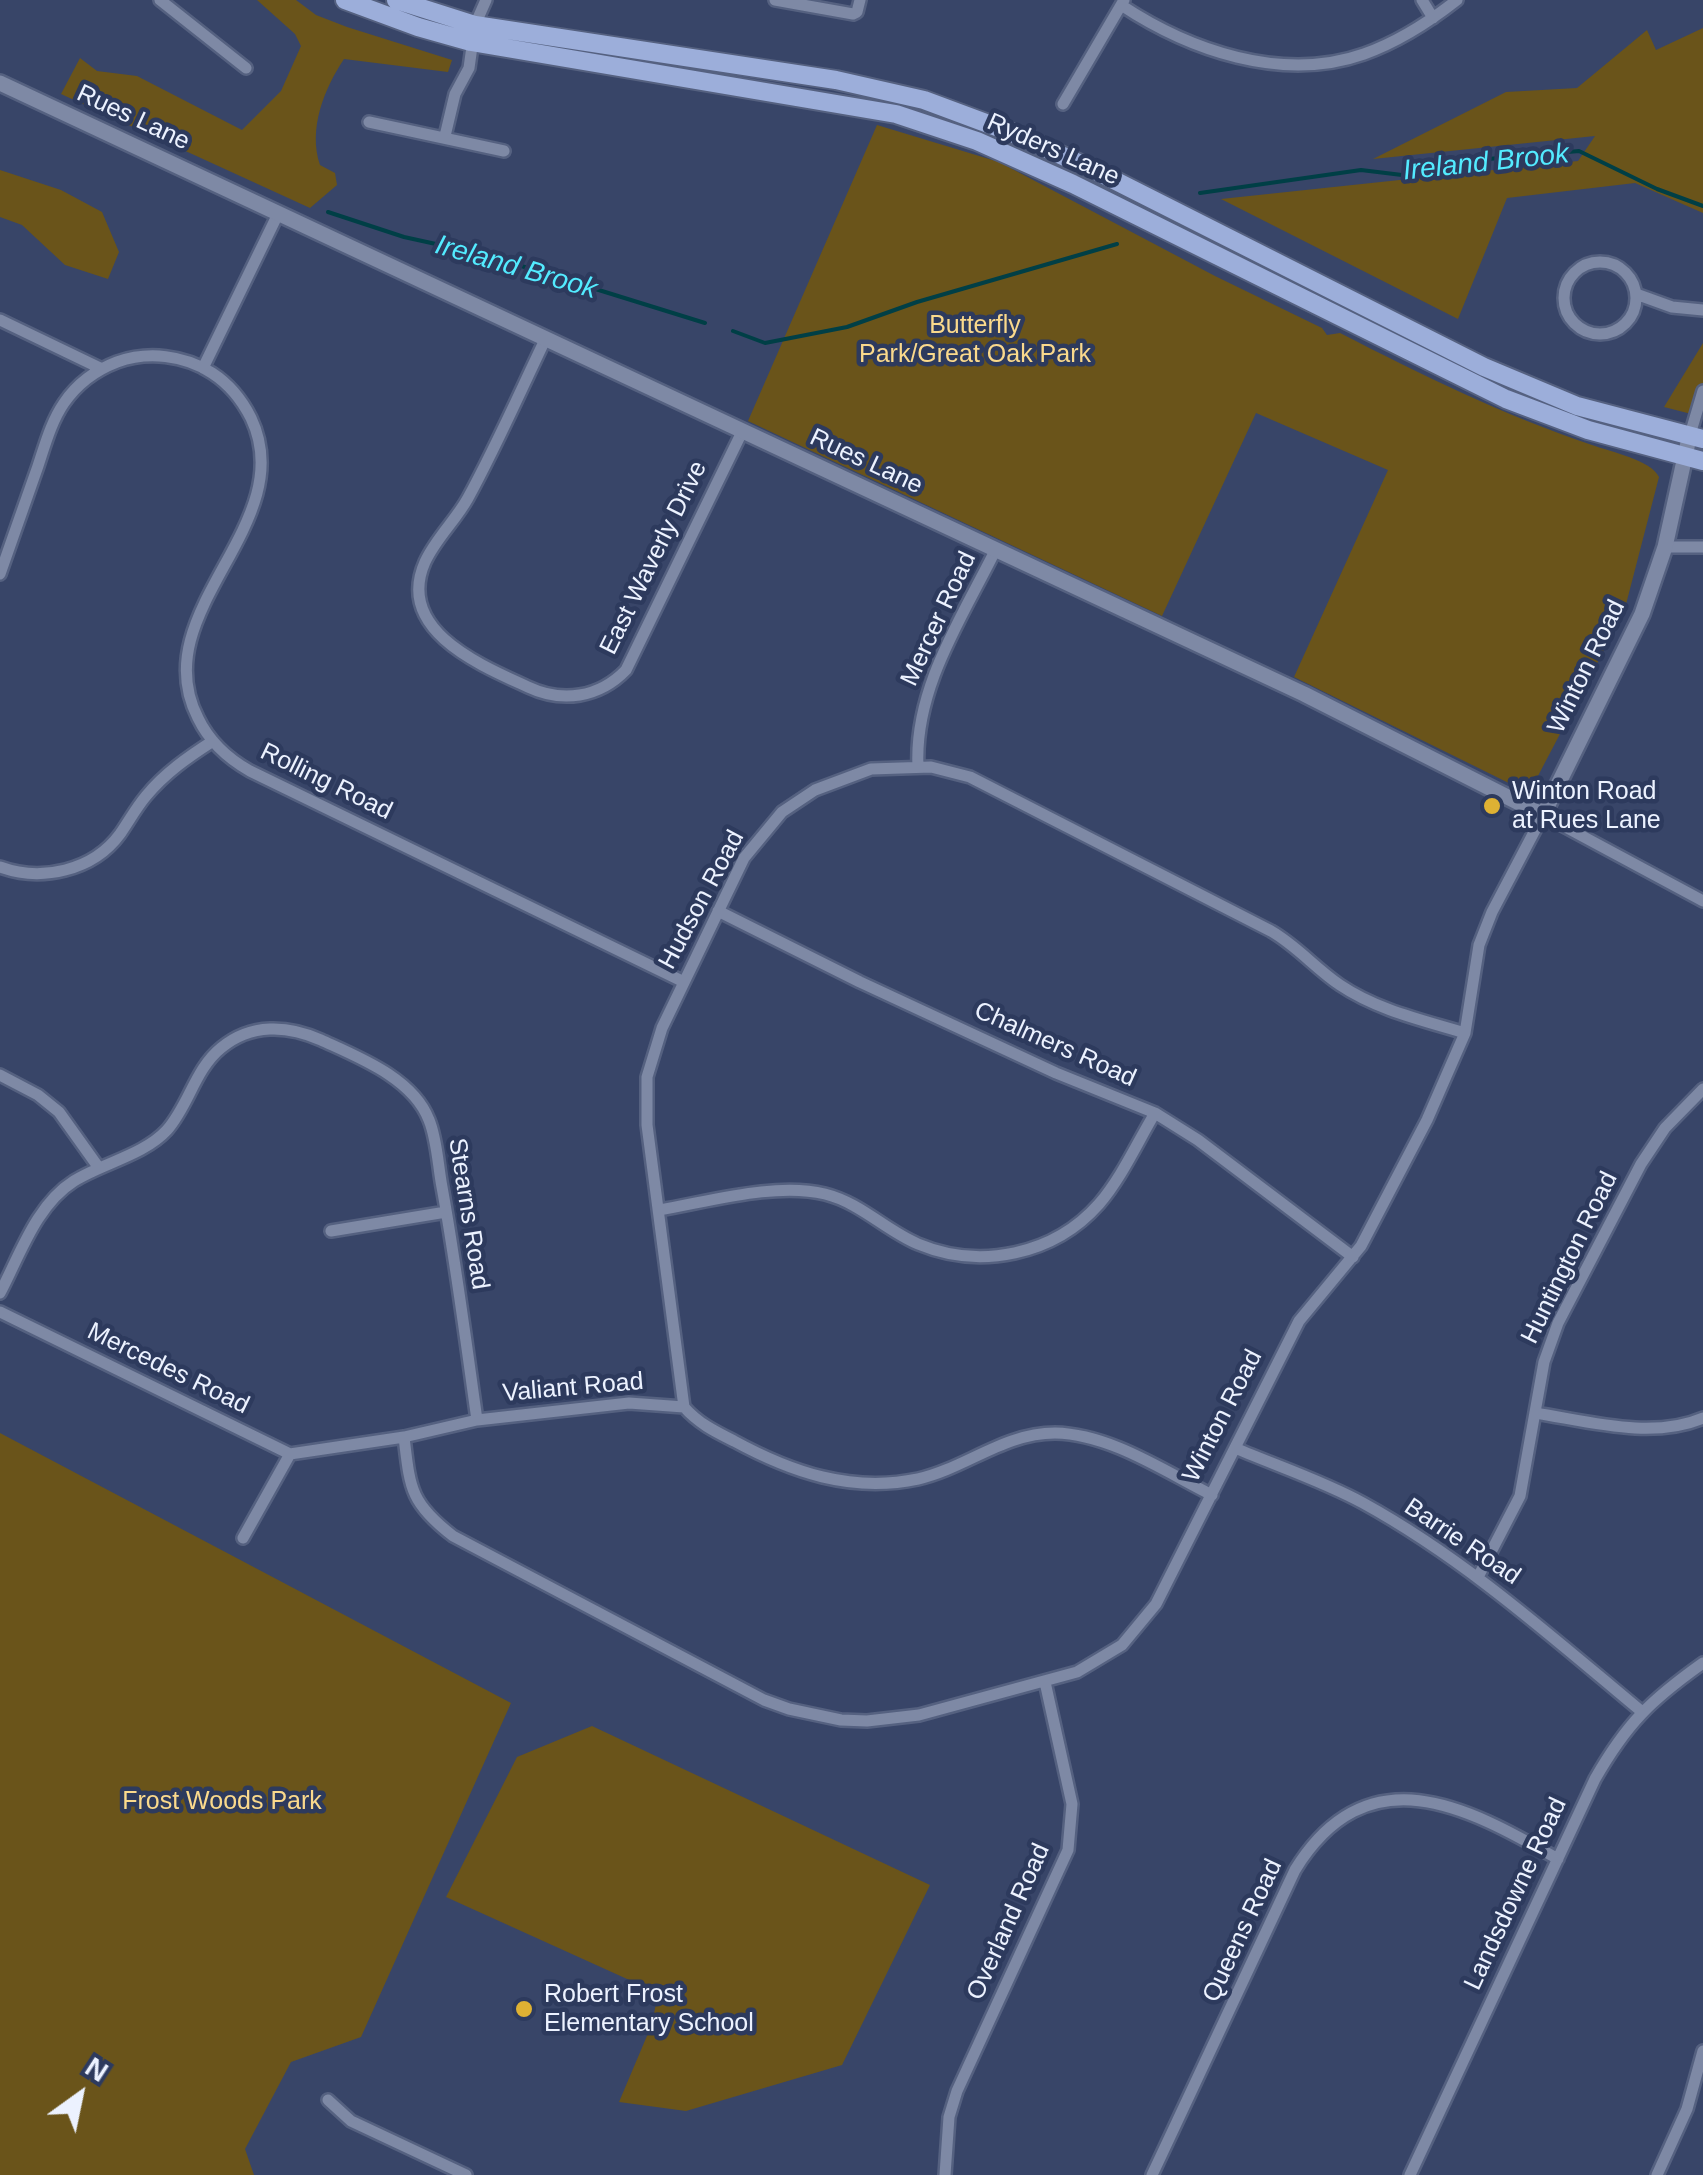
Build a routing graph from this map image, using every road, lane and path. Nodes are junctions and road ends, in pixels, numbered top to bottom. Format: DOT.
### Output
graph roads {
  1 [pos="160,0"];
  2 [pos="345,0"];
  3 [pos="396,0"];
  4 [pos="486,0"];
  5 [pos="774,0"];
  6 [pos="860,0"];
  7 [pos="1422,0"];
  8 [pos="1458,0"];
  9 [pos="1122,2"];
  10 [pos="176,4"];
  11 [pos="1433,18"];
  12 [pos="473,34"];
  13 [pos="246,68"];
  14 [pos="0,82"];
  15 [pos="1063,104"];
  16 [pos="369,122"];
  17 [pos="445,136"];
  18 [pos="504,151"];
  19 [pos="278,214"];
  20 [pos="1636,294"];
  21 [pos="1703,310"];
  22 [pos="0,320"];
  23 [pos="545,340"];
  24 [pos="203,368"];
  25 [pos="102,369"];
  26 [pos="1703,391"];
  27 [pos="742,432"];
  28 [pos="1696,438"];
  29 [pos="1694,460"];
  30 [pos="1665,547"];
  31 [pos="1703,547"];
  32 [pos="996,550"];
  33 [pos="0,574"];
  34 [pos="212,741"];
  35 [pos="918,766"];
  36 [pos="1542,815"];
  37 [pos="0,867"];
  38 [pos="1703,902"];
  39 [pos="718,911"];
  40 [pos="684,982"];
  41 [pos="1465,1033"];
  42 [pos="0,1075"];
  43 [pos="1703,1090"];
  44 [pos="1155,1113"];
  45 [pos="100,1168"];
  46 [pos="658,1210"];
  47 [pos="446,1212"];
  48 [pos="331,1232"];
  49 [pos="1353,1257"];
  50 [pos="0,1294"];
  51 [pos="0,1312"];
  52 [pos="684,1407"];
  53 [pos="1535,1413"];
  54 [pos="1703,1418"];
  55 [pos="477,1420"];
  56 [pos="404,1437"];
  57 [pos="1235,1448"];
  58 [pos="290,1454"];
  59 [pos="1212,1494"];
  60 [pos="243,1538"];
  61 [pos="1478,1578"];
  62 [pos="1703,1663"];
  63 [pos="1045,1682"];
  64 [pos="1642,1710"];
  65 [pos="1558,1859"];
  66 [pos="1703,2051"];
  67 [pos="328,2100"];
  68 [pos="466,2175"];
  69 [pos="945,2175"];
  70 [pos="1152,2175"];
  71 [pos="1410,2175"];
  72 [pos="1657,2175"];
  1 -- 10 [label="street"];
  2 -- 12 [label="main road, Ryders Lane"];
  3 -- 12 [label="main road, Ryders Lane"];
  4 -- 12 [label="street"];
  5 -- 6 [label="street"];
  7 -- 11 [label="street"];
  8 -- 11 [label="street"];
  9 -- 11 [label="street"];
  9 -- 15 [label="street"];
  10 -- 13 [label="street"];
  12 -- 17 [label="street"];
  12 -- 28 [label="main road, Ryders Lane"];
  12 -- 29 [label="main road, Ryders Lane"];
  14 -- 19 [label="street, Rues Lane"];
  16 -- 17 [label="street"];
  17 -- 18 [label="street"];
  19 -- 23 [label="street, Rues Lane"];
  19 -- 24 [label="street"];
  20 -- 20 [label="street"];
  20 -- 21 [label="street"];
  22 -- 25 [label="street"];
  23 -- 27 [label="street, Rues Lane"];
  23 -- 27 [label="street, East Waverly Drive"];
  24 -- 25 [label="street"];
  24 -- 34 [label="street, Rolling Road"];
  25 -- 33 [label="street"];
  26 -- 28 [label="street"];
  27 -- 32 [label="street, Rues Lane"];
  28 -- 29 [label="street, Winton Road"];
  29 -- 30 [label="street, Winton Road"];
  30 -- 31 [label="street"];
  30 -- 36 [label="street, Winton Road"];
  32 -- 35 [label="street, Mercer Road"];
  32 -- 36 [label="street, Rues Lane"];
  34 -- 37 [label="street"];
  34 -- 40 [label="street, Rolling Road"];
  35 -- 39 [label="street, Hudson Road"];
  35 -- 41 [label="street, Hudson Road"];
  36 -- 38 [label="street, Rues Lane"];
  36 -- 41 [label="street, Winton Road"];
  39 -- 40 [label="street, Hudson Road"];
  39 -- 44 [label="street, Chalmers Road"];
  40 -- 46 [label="street, Hudson Road"];
  41 -- 49 [label="street, Winton Road"];
  42 -- 45 [label="street"];
  43 -- 53 [label="street, Huntington Road"];
  44 -- 46 [label="street"];
  44 -- 49 [label="street, Chalmers Road"];
  45 -- 47 [label="street, Stearns Road"];
  45 -- 50 [label="street, Stearns Road"];
  46 -- 52 [label="street, Hudson Road"];
  47 -- 48 [label="street"];
  47 -- 55 [label="street, Stearns Road"];
  49 -- 57 [label="street, Winton Road"];
  51 -- 58 [label="street, Mercedes Road"];
  52 -- 55 [label="street, Valiant Road"];
  52 -- 59 [label="street"];
  53 -- 54 [label="street"];
  53 -- 61 [label="street, Huntington Road"];
  55 -- 56 [label="street, Valiant Road"];
  56 -- 58 [label="street, Valiant Road"];
  56 -- 63 [label="street, Winton Road"];
  57 -- 59 [label="street, Winton Road"];
  57 -- 61 [label="street, Barrie Road"];
  58 -- 60 [label="street"];
  59 -- 63 [label="street, Winton Road"];
  61 -- 64 [label="street, Barrie Road"];
  62 -- 64 [label="street, Landsdowne Road"];
  63 -- 69 [label="street, Overland Road"];
  64 -- 65 [label="street, Landsdowne Road"];
  65 -- 70 [label="street, Queens Road"];
  65 -- 71 [label="street, Landsdowne Road"];
  66 -- 72 [label="street"];
  67 -- 68 [label="street"];
}
